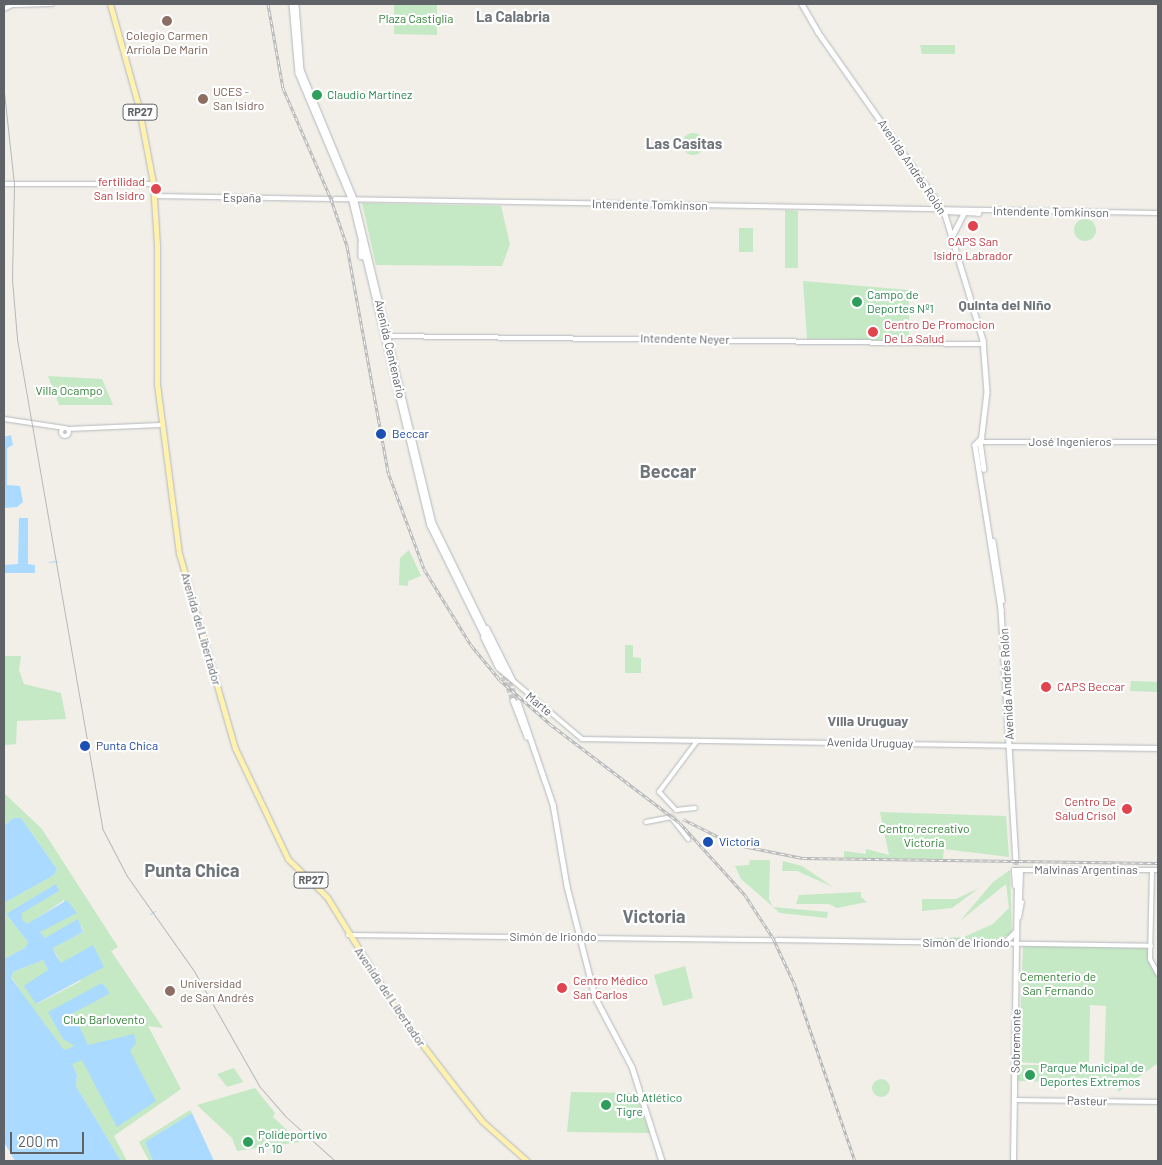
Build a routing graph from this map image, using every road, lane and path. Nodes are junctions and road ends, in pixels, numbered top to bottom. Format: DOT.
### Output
graph roads {
  1 [pos="52,4"];
  2 [pos="110,4"];
  3 [pos="292,4"];
  4 [pos="296,4"];
  5 [pos="802,4"];
  6 [pos="4,9"];
  7 [pos="4,184"];
  8 [pos="153,184"];
  9 [pos="155,196"];
  10 [pos="328,198"];
  11 [pos="335,199"];
  12 [pos="353,201"];
  13 [pos="944,211"];
  14 [pos="980,213"];
  15 [pos="1158,213"];
  16 [pos="963,214"];
  17 [pos="953,235"];
  18 [pos="366,257"];
  19 [pos="385,336"];
  20 [pos="984,344"];
  21 [pos="4,419"];
  22 [pos="160,425"];
  23 [pos="1158,442"];
  24 [pos="981,443"];
  25 [pos="476,614"];
  26 [pos="499,668"];
  27 [pos="506,673"];
  28 [pos="516,701"];
  29 [pos="582,739"];
  30 [pos="696,741"];
  31 [pos="1010,746"];
  32 [pos="1158,748"];
  33 [pos="695,808"];
  34 [pos="646,822"];
  35 [pos="688,839"];
  36 [pos="1016,860"];
  37 [pos="1017,870"];
  38 [pos="1152,870"];
  39 [pos="1158,870"];
  40 [pos="1018,920"];
  41 [pos="348,934"];
  42 [pos="579,937"];
  43 [pos="1004,943"];
  44 [pos="1018,943"];
  45 [pos="1150,946"];
  46 [pos="1158,974"];
  47 [pos="1015,1100"];
  48 [pos="1158,1102"];
  49 [pos="527,1161"];
  50 [pos="662,1161"];
  51 [pos="1013,1161"];
  1 -- 6 [label="street"];
  2 -- 8 [label="main road, Avenida del Libertador / RP27"];
  3 -- 12 [label="main road, Avenida Centenario"];
  4 -- 12 [label="main road, Avenida Centenario"];
  5 -- 13 [label="main road, Avenida Andrés Rolón"];
  7 -- 8 [label="street"];
  8 -- 9 [label="main road, Avenida del Libertador / RP27"];
  9 -- 10 [label="street, España"];
  9 -- 22 [label="main road, Avenida del Libertador / RP27"];
  11 -- 12 [label="street"];
  12 -- 13 [label="street, Intendente Tomkinson"];
  12 -- 18 [label="main road, Avenida Centenario"];
  12 -- 18 [label="main road, Avenida Centenario"];
  13 -- 14 [label="street, Intendente Tomkinson"];
  13 -- 16 [label="street, Intendente Tomkinson"];
  13 -- 17 [label="main road, Avenida Andrés Rolón"];
  14 -- 15 [label="street, Intendente Tomkinson"];
  14 -- 16 [label="street, Intendente Tomkinson"];
  16 -- 17 [label="main road"];
  17 -- 20 [label="main road, Avenida Andrés Rolón"];
  18 -- 19 [label="main road, Avenida Centenario"];
  19 -- 20 [label="street, Intendente Neyer"];
  19 -- 25 [label="main road, Avenida Centenario"];
  20 -- 24 [label="main road, Avenida Andrés Rolón"];
  21 -- 22 [label="street"];
  22 -- 41 [label="main road, Avenida del Libertador / RP27"];
  23 -- 24 [label="street, José Ingenieros"];
  24 -- 31 [label="main road, Avenida Andrés Rolón"];
  25 -- 26 [label="main road"];
  25 -- 27 [label="main road"];
  26 -- 27 [label="street"];
  27 -- 29 [label="street, Marte"];
  28 -- 42 [label="main road"];
  29 -- 30 [label="street, Avenida Uruguay"];
  30 -- 31 [label="street, Avenida Uruguay"];
  30 -- 33 [label="street"];
  31 -- 32 [label="main road, Avenida Uruguay"];
  31 -- 36 [label="main road, Avenida Andrés Rolón"];
  34 -- 35 [label="street"];
  37 -- 38 [label="street, Malvinas Argentinas"];
  37 -- 40 [label="main road, Sobremonte"];
  38 -- 39 [label="street, Malvinas Argentinas"];
  38 -- 45 [label="street"];
  40 -- 43 [label="main road"];
  40 -- 44 [label="main road, Sobremonte"];
  41 -- 42 [label="street, Simón de Iriondo"];
  41 -- 49 [label="main road, Avenida del Libertador / RP27"];
  42 -- 43 [label="street, Simón de Iriondo"];
  42 -- 50 [label="main road"];
  43 -- 44 [label="street, Simón de Iriondo"];
  44 -- 45 [label="street, Simón de Iriondo"];
  44 -- 47 [label="main road, Sobremonte"];
  45 -- 46 [label="street"];
  47 -- 48 [label="street, Pasteur"];
  47 -- 51 [label="main road, Sobremonte"];
}
